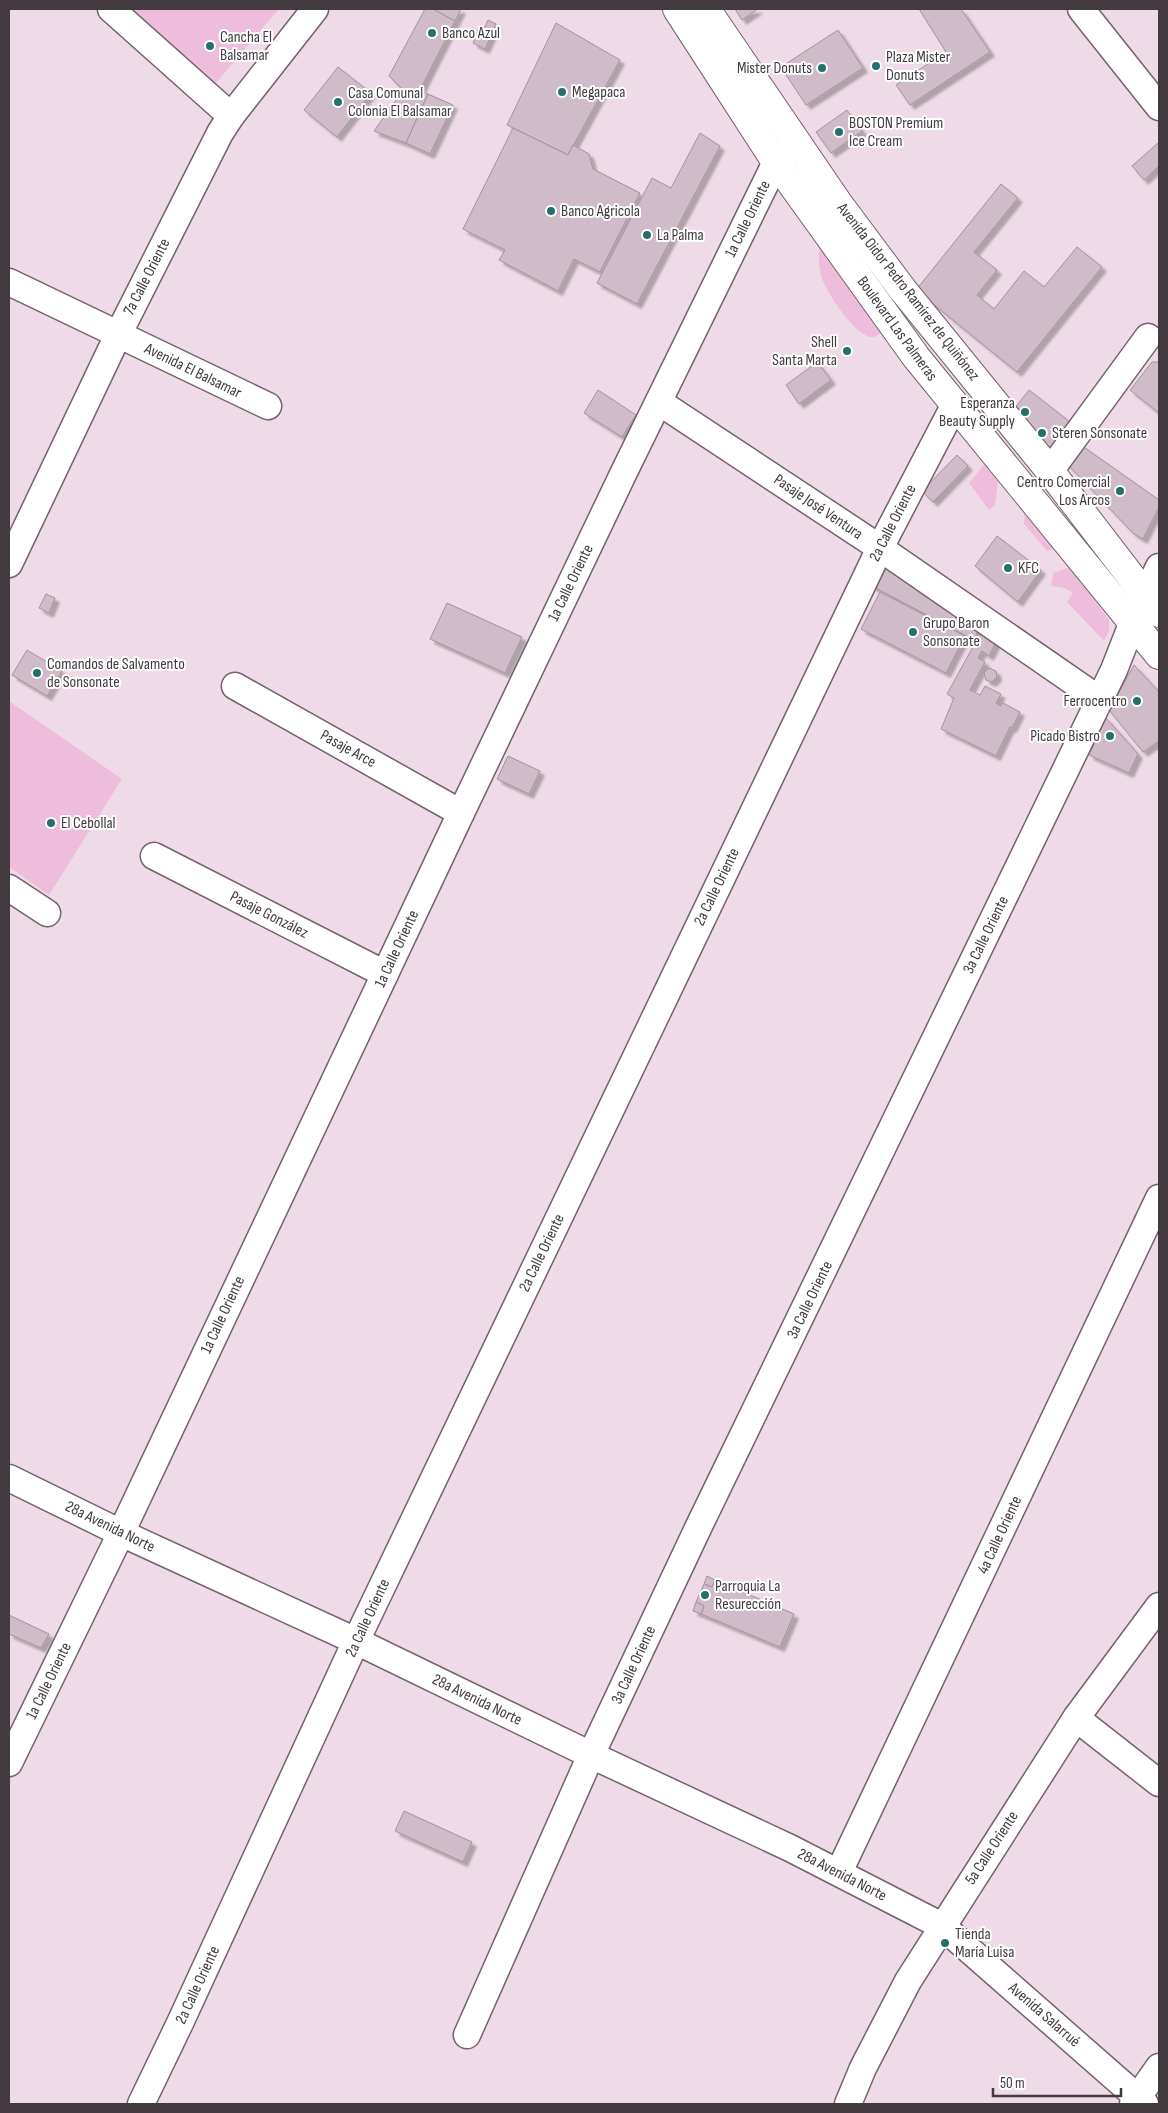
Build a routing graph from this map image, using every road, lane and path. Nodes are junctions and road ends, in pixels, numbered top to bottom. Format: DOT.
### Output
graph roads {
  1 [pos="111,9"];
  2 [pos="315,9"];
  3 [pos="677,9"];
  4 [pos="706,9"];
  5 [pos="1080,9"];
  6 [pos="1159,107"];
  7 [pos="231,116"];
  8 [pos="795,142"];
  9 [pos="776,162"];
  10 [pos="9,282"];
  11 [pos="118,335"];
  12 [pos="1148,338"];
  13 [pos="659,402"];
  14 [pos="268,406"];
  15 [pos="954,406"];
  16 [pos="1050,471"];
  17 [pos="880,548"];
  18 [pos="9,564"];
  19 [pos="1159,567"];
  20 [pos="1152,605"];
  21 [pos="1132,624"];
  22 [pos="1159,656"];
  23 [pos="235,686"];
  24 [pos="1100,700"];
  25 [pos="461,813"];
  26 [pos="154,856"];
  27 [pos="9,888"];
  28 [pos="47,913"];
  29 [pos="385,974"];
  30 [pos="1159,1198"];
  31 [pos="9,1478"];
  32 [pos="121,1533"];
  33 [pos="1159,1606"];
  34 [pos="356,1641"];
  35 [pos="1076,1718"];
  36 [pos="591,1755"];
  37 [pos="9,1763"];
  38 [pos="1159,1784"];
  39 [pos="839,1872"];
  40 [pos="942,1926"];
  41 [pos="467,2035"];
  42 [pos="1159,2067"];
  43 [pos="1138,2102"];
  44 [pos="141,2104"];
  45 [pos="848,2104"];
  1 -- 7 [label="street"];
  2 -- 7 [label="street, 7a Calle Oriente"];
  3 -- 9 [label="main road, Boulevard Las Palmeras"];
  4 -- 8 [label="main road, Avenida Oidor Pedro Ramírez de Quiñónez"];
  5 -- 6 [label="street"];
  7 -- 11 [label="street, 7a Calle Oriente"];
  8 -- 9 [label="street, 1a Calle Oriente"];
  8 -- 16 [label="main road, Avenida Oidor Pedro Ramírez de Quiñónez"];
  9 -- 13 [label="street, 1a Calle Oriente"];
  9 -- 15 [label="main road, Boulevard Las Palmeras"];
  10 -- 11 [label="street, Avenida El Balsamar"];
  11 -- 14 [label="street, Avenida El Balsamar"];
  11 -- 18 [label="street, 7a Calle Oriente"];
  12 -- 16 [label="street"];
  13 -- 17 [label="street, Pasaje José Ventura"];
  13 -- 25 [label="street, 1a Calle Oriente"];
  15 -- 17 [label="street, 2a Calle Oriente"];
  15 -- 21 [label="main road, Boulevard Las Palmeras"];
  16 -- 20 [label="main road, Avenida Oidor Pedro Ramírez de Quiñónez"];
  17 -- 24 [label="street, Pasaje José Ventura"];
  17 -- 34 [label="street, 2a Calle Oriente"];
  19 -- 20 [label="street, 3a Calle Oriente"];
  20 -- 21 [label="street, 3a Calle Oriente"];
  21 -- 22 [label="main road, Boulevard Las Palmeras"];
  21 -- 24 [label="street, 3a Calle Oriente"];
  23 -- 25 [label="street, Pasaje Arce"];
  24 -- 36 [label="street, 3a Calle Oriente"];
  25 -- 29 [label="street, 1a Calle Oriente"];
  26 -- 29 [label="street, Pasaje González"];
  27 -- 28 [label="street"];
  29 -- 32 [label="street, 1a Calle Oriente"];
  30 -- 39 [label="street, 4a Calle Oriente"];
  31 -- 32 [label="street, 28a Avenida Norte"];
  32 -- 34 [label="street, 28a Avenida Norte"];
  32 -- 37 [label="street, 1a Calle Oriente"];
  33 -- 35 [label="street, 5a Calle Oriente"];
  34 -- 36 [label="street, 28a Avenida Norte"];
  34 -- 44 [label="street, 2a Calle Oriente"];
  35 -- 38 [label="street"];
  35 -- 40 [label="street, 5a Calle Oriente"];
  36 -- 39 [label="street, 28a Avenida Norte"];
  36 -- 41 [label="street, 3a Calle Oriente"];
  39 -- 40 [label="street, 28a Avenida Norte"];
  40 -- 43 [label="street, Avenida Salarrué"];
  40 -- 45 [label="street, 5a Calle Oriente"];
  42 -- 43 [label="street"];
}
